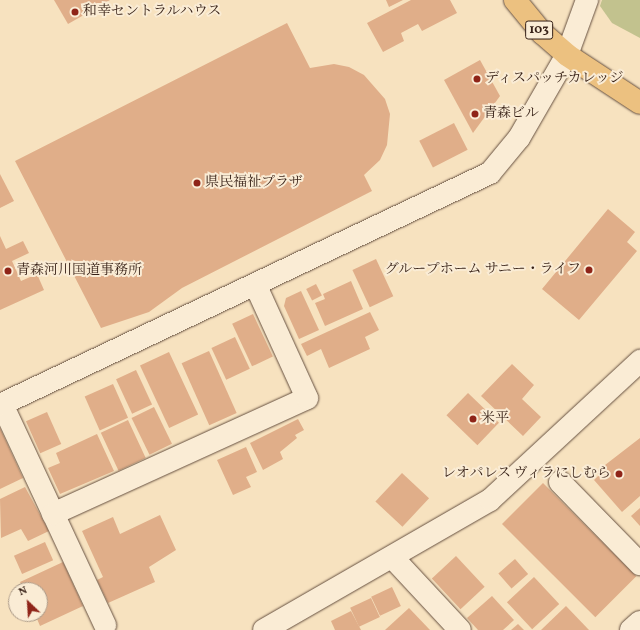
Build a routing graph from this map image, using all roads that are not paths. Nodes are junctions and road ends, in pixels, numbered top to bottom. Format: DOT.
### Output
graph roads {
  1 [pos="515,0"];
  2 [pos="587,0"];
  3 [pos="567,55"];
  4 [pos="640,103"];
  5 [pos="256,286"];
  6 [pos="640,361"];
  7 [pos="1,405"];
  8 [pos="560,482"];
  9 [pos="53,514"];
  10 [pos="393,558"];
  11 [pos="640,564"];
  12 [pos="640,622"];
  13 [pos="105,625"];
  14 [pos="264,630"];
  15 [pos="460,630"];
  16 [pos="631,630"];
  1 -- 3 [label="highway, 103"];
  2 -- 3 [label="street"];
  3 -- 4 [label="highway, 103"];
  3 -- 5 [label="street"];
  5 -- 7 [label="street"];
  5 -- 9 [label="street"];
  6 -- 10 [label="street"];
  7 -- 9 [label="street"];
  8 -- 11 [label="street"];
  9 -- 13 [label="street"];
  10 -- 14 [label="street"];
  10 -- 15 [label="street"];
  12 -- 16 [label="street"];
}
